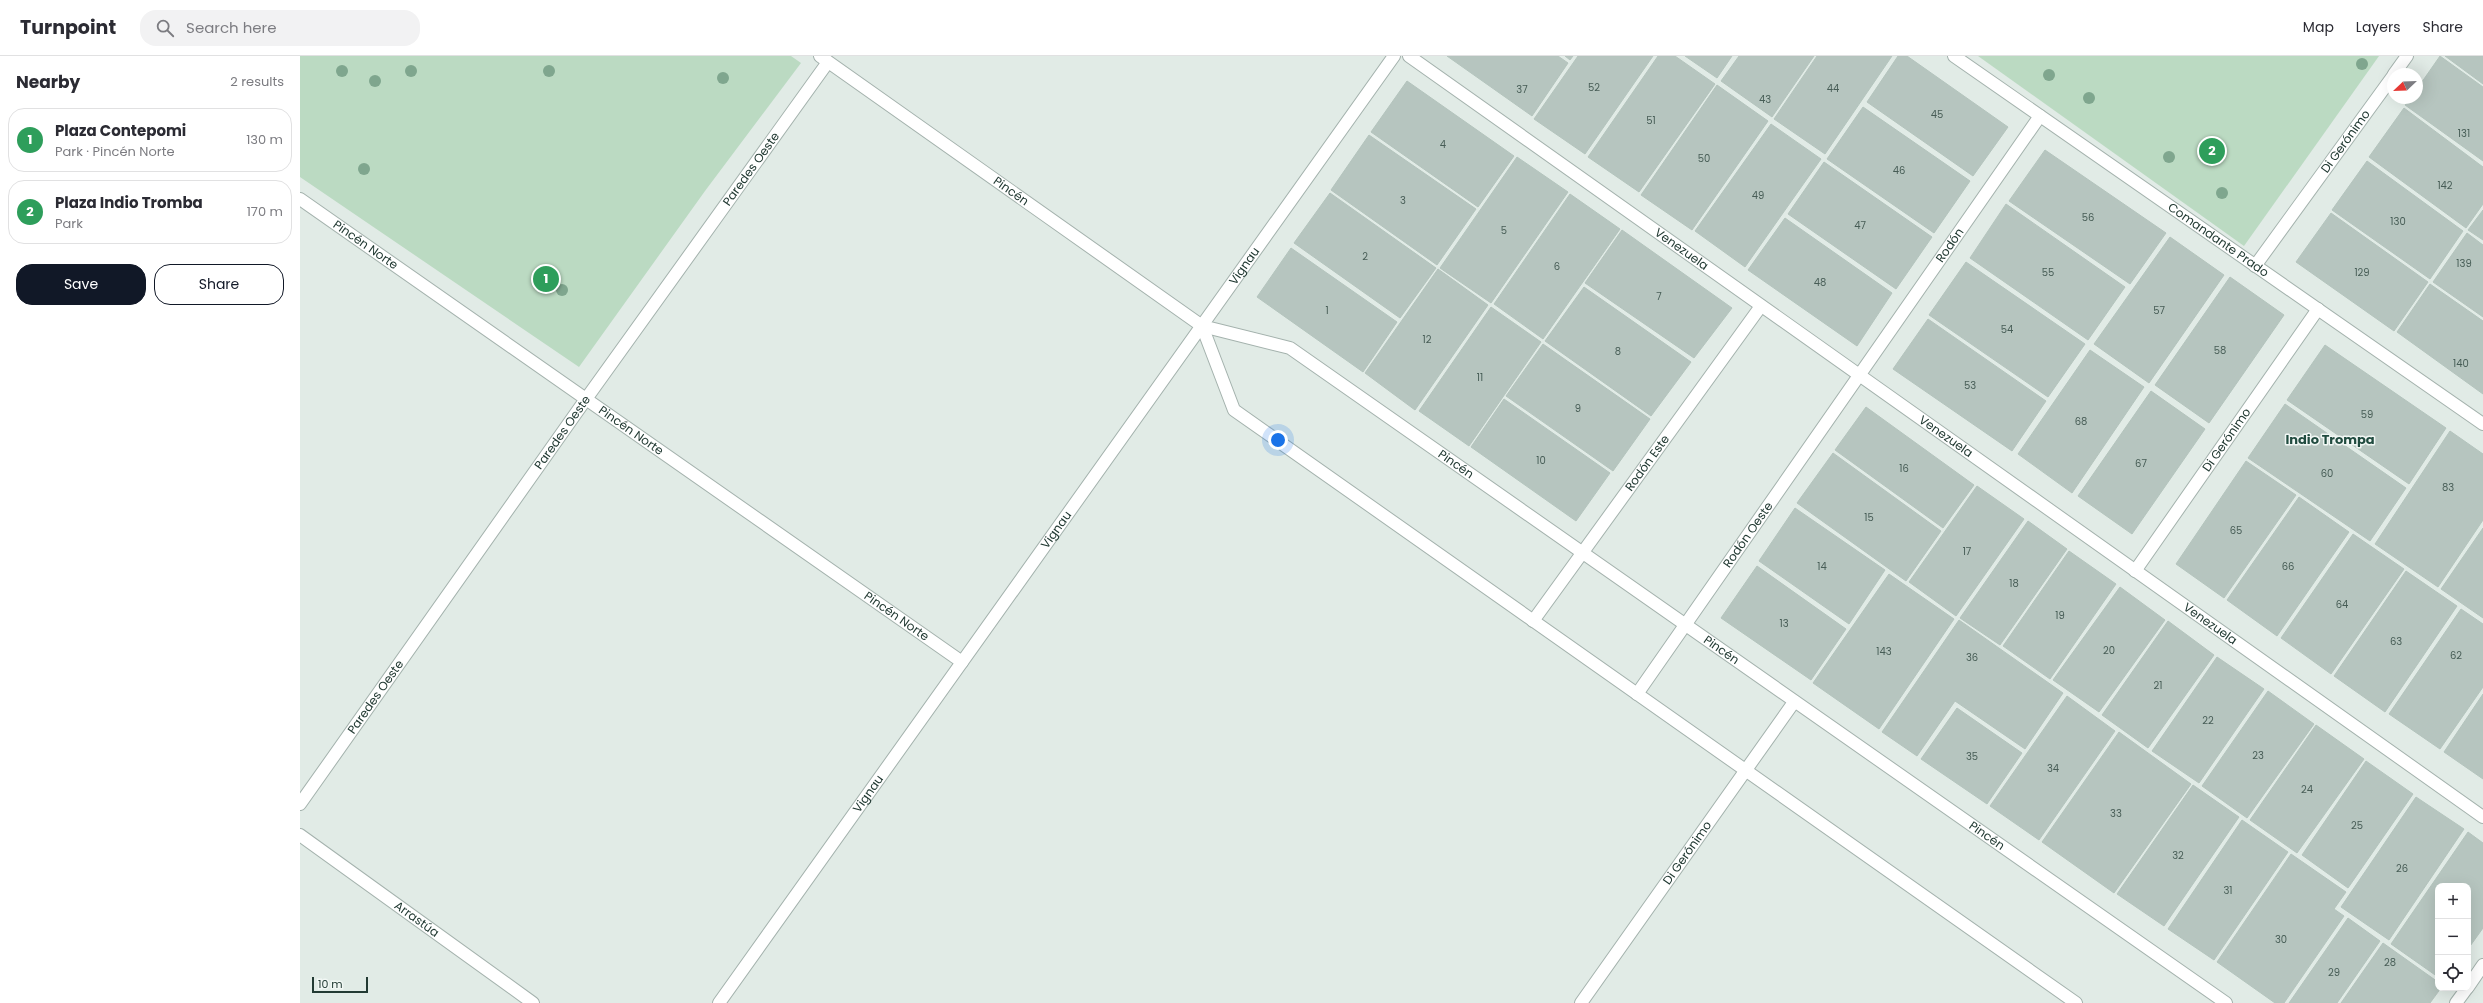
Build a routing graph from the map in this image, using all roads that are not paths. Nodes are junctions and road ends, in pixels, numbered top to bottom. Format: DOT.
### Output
graph roads {
  1 [pos="1394,56"];
  2 [pos="1409,56"];
  3 [pos="1954,56"];
  4 [pos="2408,56"];
  5 [pos="824,59"];
  6 [pos="2399,68"];
  7 [pos="2387,85"];
  8 [pos="2040,116"];
  9 [pos="300,199"];
  10 [pos="2255,266"];
  11 [pos="1761,306"];
  12 [pos="2318,309"];
  13 [pos="1202,326"];
  14 [pos="1859,375"];
  15 [pos="586,399"];
  16 [pos="2483,424"];
  17 [pos="1581,553"];
  18 [pos="2136,571"];
  19 [pos="1533,621"];
  20 [pos="1685,626"];
  21 [pos="962,662"];
  22 [pos="1637,694"];
  23 [pos="1794,702"];
  24 [pos="1745,770"];
  25 [pos="300,804"];
  26 [pos="2483,817"];
  27 [pos="300,835"];
  28 [pos="2483,965"];
  29 [pos="2471,983"];
  30 [pos="2465,991"];
  31 [pos="724,1001"];
  32 [pos="533,1003"];
  33 [pos="1581,1003"];
  34 [pos="2076,1003"];
  35 [pos="2226,1003"];
  36 [pos="2456,1003"];
  1 -- 13 [label="street, Vignau"];
  2 -- 11 [label="street, Venezuela"];
  3 -- 8 [label="street, Comandante Prado"];
  4 -- 6 [label="street, Di Gerónimo"];
  5 -- 13 [label="street, Pincén"];
  5 -- 15 [label="street, Paredes Oeste"];
  7 -- 10 [label="street, Di Gerónimo"];
  8 -- 10 [label="street, Comandante Prado"];
  8 -- 14 [label="street, Rodón"];
  9 -- 15 [label="street, Pincén Norte"];
  10 -- 12 [label="street, Comandante Prado"];
  11 -- 14 [label="street, Venezuela"];
  11 -- 17 [label="street, Rodón Este"];
  12 -- 16 [label="street, Comandante Prado"];
  12 -- 18 [label="street, Di Gerónimo"];
  13 -- 17 [label="street, Pincén"];
  13 -- 19 [label="street"];
  13 -- 21 [label="street, Vignau"];
  14 -- 18 [label="street, Venezuela"];
  14 -- 20 [label="street, Rodón Oeste"];
  15 -- 21 [label="street, Pincén Norte"];
  15 -- 25 [label="street, Paredes Oeste"];
  17 -- 19 [label="street, Rodón Este"];
  17 -- 20 [label="street, Pincén"];
  18 -- 26 [label="street, Venezuela"];
  19 -- 22 [label="street"];
  20 -- 22 [label="street, Rodón Oeste"];
  20 -- 23 [label="street, Pincén"];
  21 -- 31 [label="street, Vignau"];
  22 -- 24 [label="street"];
  23 -- 24 [label="street, Di Gerónimo"];
  23 -- 35 [label="street, Pincén"];
  24 -- 33 [label="street, Di Gerónimo"];
  24 -- 34 [label="street"];
  27 -- 32 [label="street, Arrastúa"];
  28 -- 29 [label="street"];
  30 -- 36 [label="street"];
}
